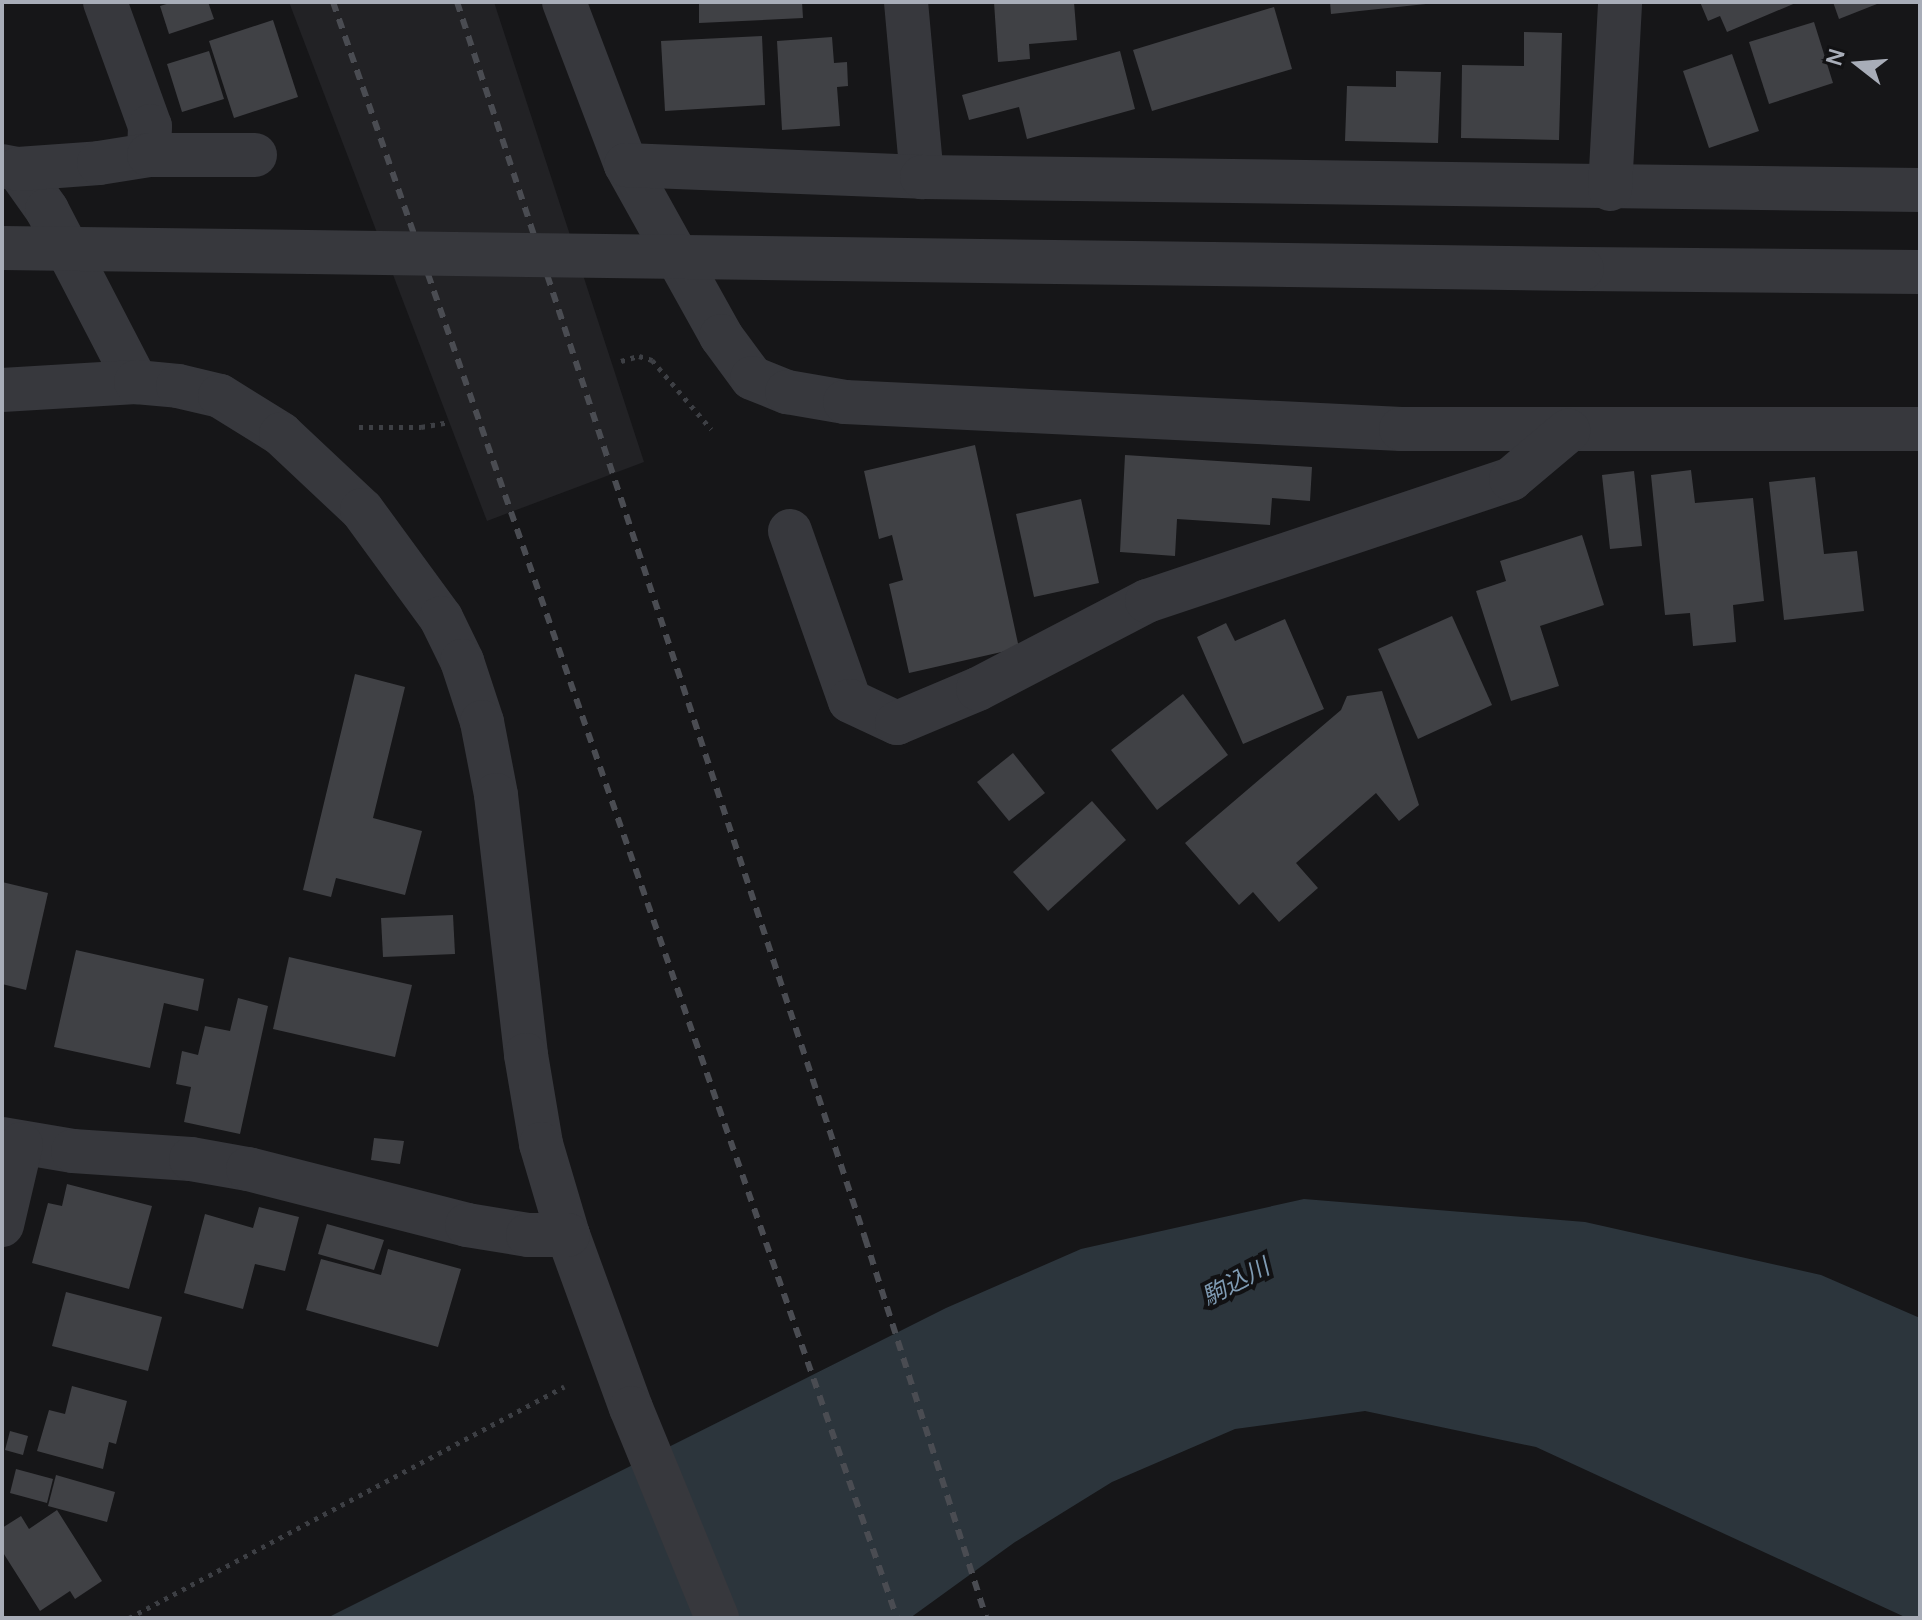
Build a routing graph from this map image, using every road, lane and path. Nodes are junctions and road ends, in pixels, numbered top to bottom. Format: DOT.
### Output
graph roads {
  1 [pos="105,2"];
  2 [pos="564,2"];
  3 [pos="906,2"];
  4 [pos="1620,2"];
  5 [pos="149,155"];
  6 [pos="255,155"];
  7 [pos="626,165"];
  8 [pos="10,168"];
  9 [pos="922,177"];
  10 [pos="1610,189"];
  11 [pos="1920,190"];
  12 [pos="2,248"];
  13 [pos="1920,272"];
  14 [pos="621,361"];
  15 [pos="136,382"];
  16 [pos="2,390"];
  17 [pos="450,422"];
  18 [pos="354,427"];
  19 [pos="711,429"];
  20 [pos="1920,429"];
  21 [pos="1568,431"];
  22 [pos="790,531"];
  23 [pos="12,1141"];
  24 [pos="2,1225"];
  25 [pos="568,1235"];
  26 [pos="615,1361"];
  27 [pos="129,1618"];
  28 [pos="717,1618"];
  1 -- 5 [label="street"];
  2 -- 7 [label="street"];
  3 -- 9 [label="street"];
  4 -- 10 [label="street"];
  5 -- 6 [label="street"];
  5 -- 8 [label="street"];
  7 -- 9 [label="street"];
  7 -- 21 [label="street"];
  8 -- 15 [label="street"];
  9 -- 10 [label="street"];
  10 -- 11 [label="street"];
  12 -- 13 [label="street, bridge"];
  14 -- 19 [label="path"];
  15 -- 16 [label="street"];
  15 -- 25 [label="street"];
  17 -- 18 [label="path"];
  20 -- 21 [label="street"];
  21 -- 22 [label="street"];
  23 -- 24 [label="street"];
  23 -- 25 [label="street"];
  25 -- 26 [label="street"];
  26 -- 27 [label="path"];
  26 -- 28 [label="street"];
}
